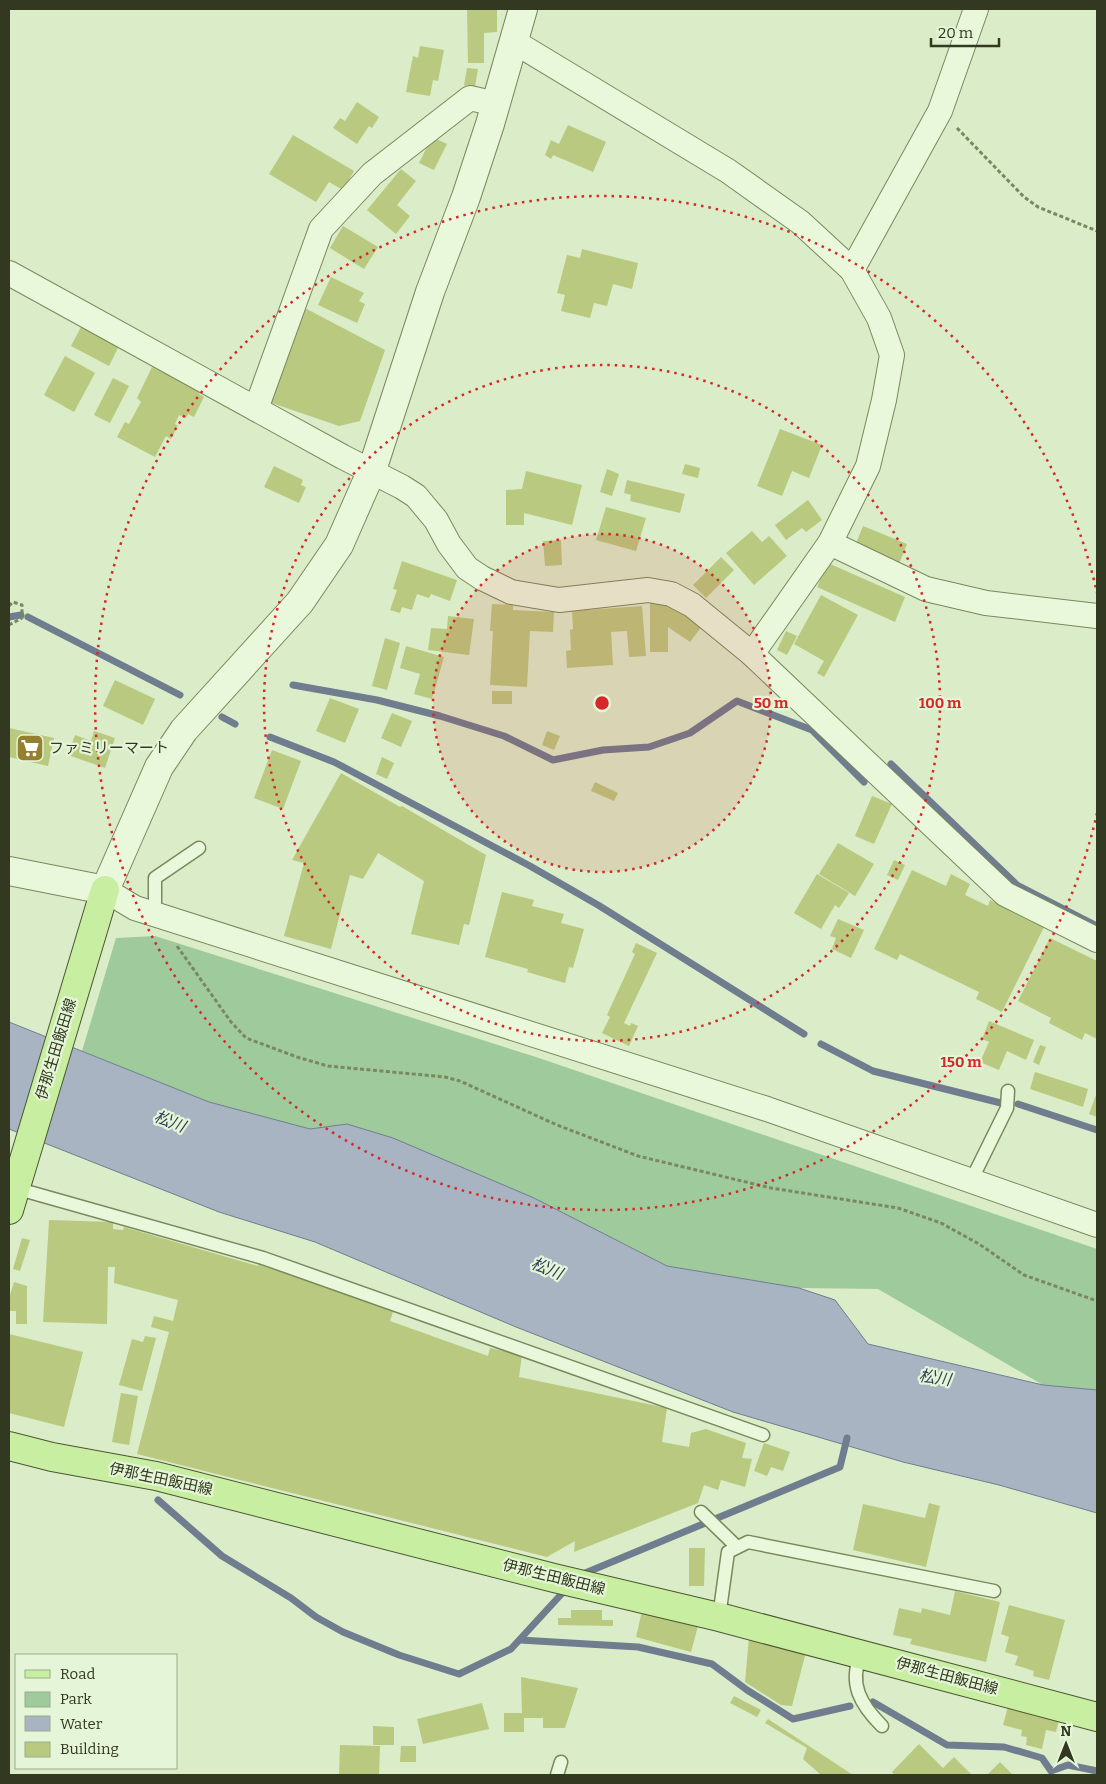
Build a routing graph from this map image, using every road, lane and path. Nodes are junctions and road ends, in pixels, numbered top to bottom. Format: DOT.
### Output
graph roads {
  1 [pos="523,9"];
  2 [pos="976,9"];
  3 [pos="513,41"];
  4 [pos="496,104"];
  5 [pos="940,111"];
  6 [pos="1097,231"];
  7 [pos="852,270"];
  8 [pos="9,273"];
  9 [pos="256,409"];
  10 [pos="372,470"];
  11 [pos="830,543"];
  12 [pos="9,606"];
  13 [pos="1097,616"];
  14 [pos="9,625"];
  15 [pos="752,654"];
  16 [pos="199,848"];
  17 [pos="9,871"];
  18 [pos="105,890"];
  19 [pos="156,915"];
  20 [pos="1097,940"];
  21 [pos="176,945"];
  22 [pos="1008,1091"];
  23 [pos="971,1181"];
  24 [pos="14,1191"];
  25 [pos="1097,1224"];
  26 [pos="1097,1301"];
  27 [pos="763,1435"];
  28 [pos="9,1446"];
  29 [pos="701,1512"];
  30 [pos="738,1547"];
  31 [pos="994,1591"];
  32 [pos="719,1617"];
  33 [pos="861,1654"];
  34 [pos="1097,1717"];
  35 [pos="882,1726"];
  36 [pos="561,1762"];
  37 [pos="557,1775"];
  1 -- 3 [label="street"];
  2 -- 5 [label="street"];
  3 -- 4 [label="street"];
  3 -- 7 [label="street"];
  4 -- 9 [label="street"];
  4 -- 10 [label="street"];
  5 -- 6 [label="path"];
  5 -- 7 [label="street"];
  7 -- 11 [label="street"];
  8 -- 9 [label="street"];
  9 -- 10 [label="street"];
  10 -- 15 [label="street"];
  10 -- 18 [label="street"];
  11 -- 13 [label="street"];
  11 -- 15 [label="street"];
  12 -- 14 [label="path"];
  15 -- 20 [label="street"];
  16 -- 19 [label="lane"];
  17 -- 18 [label="street"];
  18 -- 19 [label="street"];
  18 -- 24 [label="main road, 伊那生田飯田線"];
  19 -- 23 [label="street"];
  21 -- 26 [label="path"];
  22 -- 23 [label="lane"];
  23 -- 25 [label="street"];
  24 -- 27 [label="lane"];
  28 -- 32 [label="main road, 伊那生田飯田線"];
  29 -- 30 [label="lane"];
  30 -- 31 [label="lane"];
  30 -- 32 [label="lane"];
  32 -- 33 [label="main road, 伊那生田飯田線"];
  33 -- 34 [label="main road, 伊那生田飯田線"];
  33 -- 35 [label="lane"];
  36 -- 37 [label="lane"];
}
